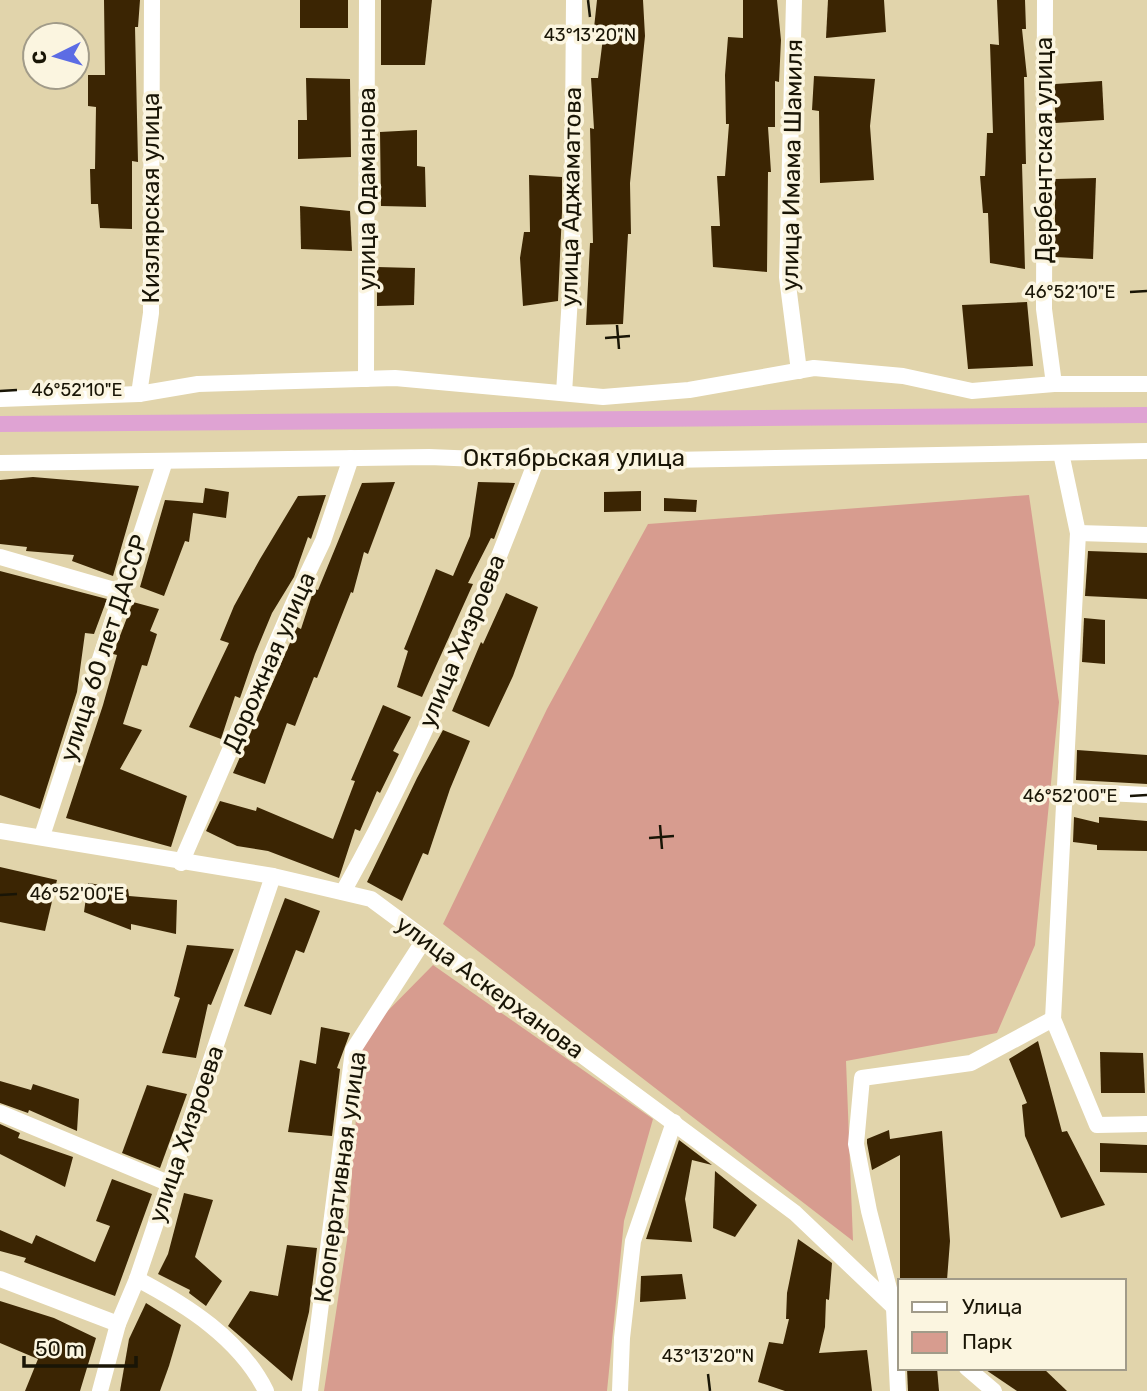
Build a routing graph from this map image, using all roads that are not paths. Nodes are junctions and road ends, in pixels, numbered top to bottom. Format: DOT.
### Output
graph roads {
  1 [pos="152,0"];
  2 [pos="367,0"];
  3 [pos="574,0"];
  4 [pos="794,0"];
  5 [pos="1045,0"];
  6 [pos="799,371"];
  7 [pos="366,379"];
  8 [pos="1054,384"];
  9 [pos="1147,384"];
  10 [pos="564,393"];
  11 [pos="139,394"];
  12 [pos="0,399"];
  13 [pos="1147,451"];
  14 [pos="1060,453"];
  15 [pos="351,458"];
  16 [pos="165,461"];
  17 [pos="536,461"];
  18 [pos="0,463"];
  19 [pos="1078,533"];
  20 [pos="1147,535"];
  21 [pos="0,557"];
  22 [pos="121,592"];
  23 [pos="1065,791"];
  24 [pos="1147,794"];
  25 [pos="0,831"];
  26 [pos="42,836"];
  27 [pos="181,863"];
  28 [pos="273,876"];
  29 [pos="343,892"];
  30 [pos="424,940"];
  31 [pos="1053,1019"];
  32 [pos="0,1113"];
  33 [pos="674,1122"];
  34 [pos="1147,1124"];
  35 [pos="168,1183"];
  36 [pos="0,1279"];
  37 [pos="137,1279"];
  38 [pos="897,1311"];
  39 [pos="118,1324"];
  40 [pos="969,1370"];
  41 [pos="100,1391"];
  42 [pos="266,1391"];
  43 [pos="310,1391"];
  44 [pos="620,1391"];
  45 [pos="898,1391"];
  46 [pos="994,1391"];
  1 -- 11 [label="street, Кизлярская улица"];
  2 -- 7 [label="street, улица Одаманова"];
  3 -- 10 [label="street, улица Аджаматова"];
  4 -- 6 [label="street, улица Имама Шамиля"];
  5 -- 8 [label="street, Дербентская улица"];
  6 -- 8 [label="street"];
  6 -- 10 [label="street"];
  7 -- 10 [label="street"];
  7 -- 11 [label="street"];
  8 -- 9 [label="street"];
  11 -- 12 [label="street"];
  13 -- 14 [label="street, Октябрьская улица"];
  14 -- 17 [label="street, Октябрьская улица"];
  14 -- 19 [label="street"];
  15 -- 16 [label="street, Октябрьская улица"];
  15 -- 17 [label="street, Октябрьская улица"];
  15 -- 27 [label="street, Дорожная улица"];
  16 -- 18 [label="street, Октябрьская улица"];
  16 -- 22 [label="street, улица 60 лет ДАССР"];
  17 -- 29 [label="street, улица Хизроева"];
  19 -- 20 [label="street"];
  19 -- 23 [label="street"];
  21 -- 22 [label="street"];
  22 -- 26 [label="street, улица 60 лет ДАССР"];
  23 -- 24 [label="street"];
  23 -- 31 [label="street"];
  25 -- 26 [label="street, улица Аскерханова"];
  26 -- 27 [label="street, улица Аскерханова"];
  27 -- 28 [label="street, улица Аскерханова"];
  28 -- 29 [label="street, улица Аскерханова"];
  28 -- 35 [label="street, улица Хизроева"];
  29 -- 30 [label="street, улица Аскерханова"];
  30 -- 33 [label="street, улица Аскерханова"];
  30 -- 43 [label="street, Кооперативная улица"];
  31 -- 34 [label="street"];
  31 -- 38 [label="street"];
  32 -- 35 [label="street"];
  33 -- 38 [label="street, улица Аскерханова"];
  33 -- 44 [label="street"];
  35 -- 37 [label="street, улица Хизроева"];
  36 -- 39 [label="street"];
  37 -- 39 [label="street, улица Хизроева"];
  37 -- 42 [label="street"];
  38 -- 45 [label="street"];
  39 -- 41 [label="street, улица Хизроева"];
  40 -- 46 [label="street"];
}
